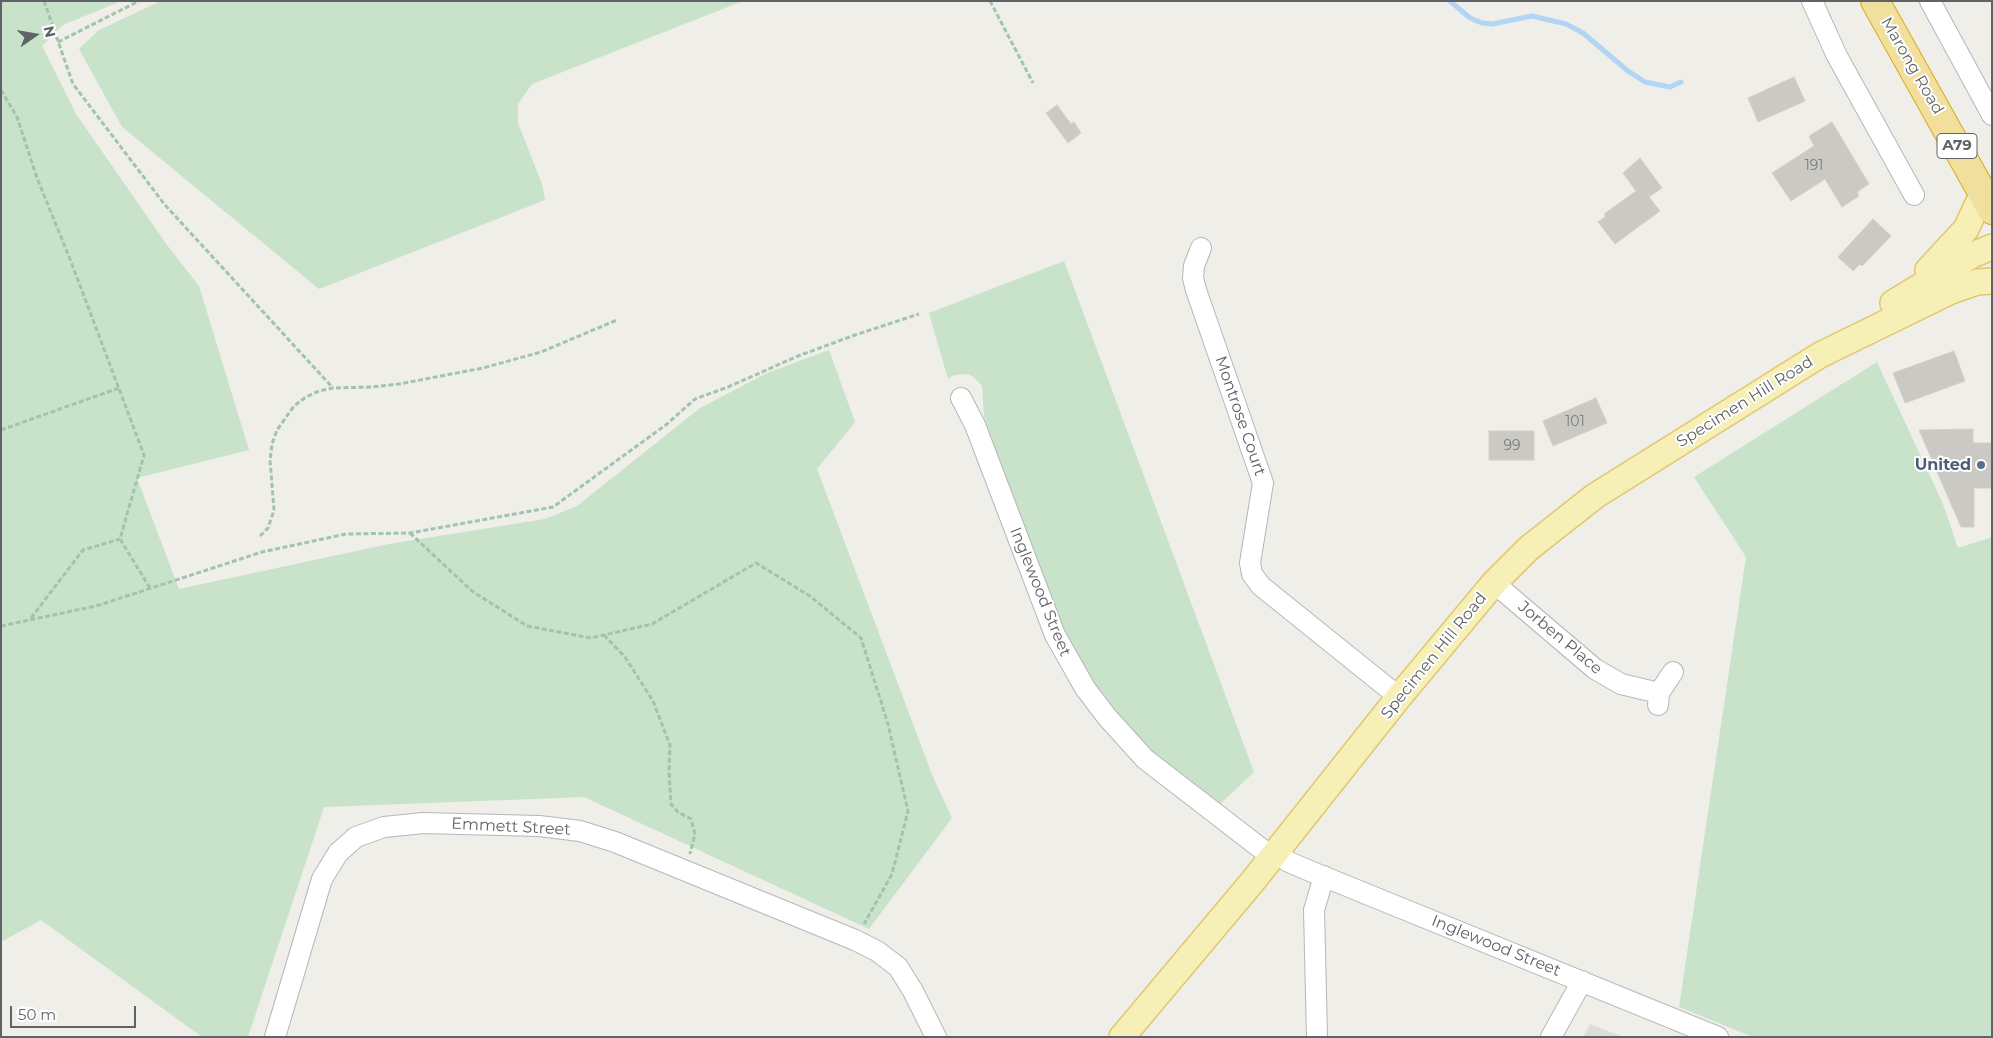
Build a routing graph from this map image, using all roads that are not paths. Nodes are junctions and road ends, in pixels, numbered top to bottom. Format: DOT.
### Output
graph roads {
  1 [pos="1812,1"];
  2 [pos="1874,1"];
  3 [pos="1930,1"];
  4 [pos="1992,115"];
  5 [pos="1914,195"];
  6 [pos="1987,201"];
  7 [pos="1992,247"];
  8 [pos="1201,248"];
  9 [pos="1992,280"];
  10 [pos="1900,298"];
  11 [pos="1820,355"];
  12 [pos="962,398"];
  13 [pos="1494,583"];
  14 [pos="1673,672"];
  15 [pos="1399,698"];
  16 [pos="1273,855"];
  17 [pos="1324,876"];
  18 [pos="1582,981"];
  19 [pos="1709,1035"];
  20 [pos="276,1037"];
  21 [pos="936,1037"];
  22 [pos="1122,1037"];
  23 [pos="1316,1037"];
  24 [pos="1551,1037"];
  1 -- 5 [label="street"];
  2 -- 6 [label="highway, Marong Road / A79"];
  3 -- 4 [label="street"];
  6 -- 10 [label="main road"];
  7 -- 10 [label="main road, Specimen Hill Road"];
  8 -- 15 [label="street, Montrose Court"];
  9 -- 11 [label="main road, Specimen Hill Road"];
  10 -- 11 [label="main road, Specimen Hill Road"];
  11 -- 13 [label="main road, Specimen Hill Road"];
  12 -- 16 [label="street, Inglewood Street"];
  13 -- 14 [label="street, Jorben Place"];
  13 -- 15 [label="main road, Specimen Hill Road"];
  15 -- 16 [label="main road, Specimen Hill Road"];
  16 -- 17 [label="street, Inglewood Street"];
  16 -- 22 [label="main road, Specimen Hill Road"];
  17 -- 18 [label="street, Inglewood Street"];
  17 -- 23 [label="street"];
  18 -- 19 [label="street, Inglewood Street"];
  18 -- 24 [label="street"];
  20 -- 21 [label="street, Emmett Street"];
}
